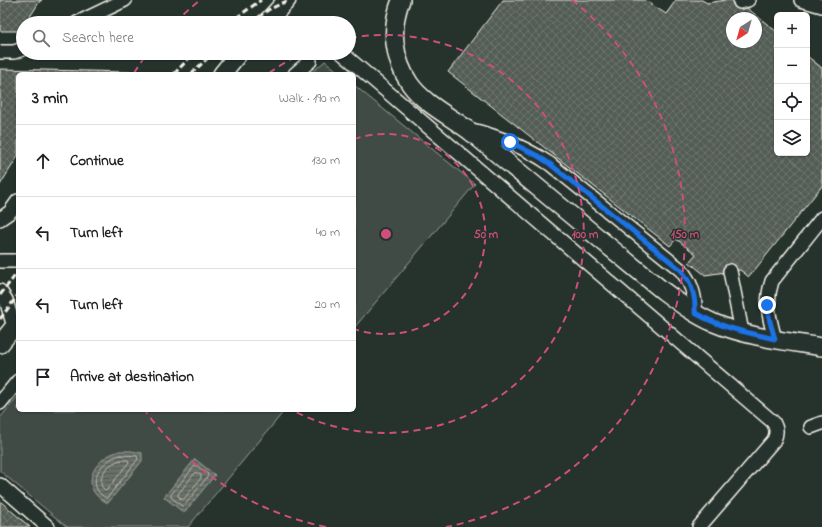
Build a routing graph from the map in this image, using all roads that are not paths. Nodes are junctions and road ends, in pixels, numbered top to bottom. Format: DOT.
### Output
graph roads {
  1 [pos="125,0"];
  2 [pos="287,0"];
  3 [pos="401,0"];
  4 [pos="801,0"];
  5 [pos="822,6"];
  6 [pos="92,16"];
  7 [pos="272,16"];
  8 [pos="16,51"];
  9 [pos="0,52"];
  10 [pos="235,60"];
  11 [pos="310,60"];
  12 [pos="350,60"];
  13 [pos="224,72"];
  14 [pos="297,72"];
  15 [pos="467,129"];
  16 [pos="16,204"];
  17 [pos="822,218"];
  18 [pos="0,219"];
  19 [pos="0,261"];
  20 [pos="16,261"];
  21 [pos="730,271"];
  22 [pos="0,291"];
  23 [pos="695,313"];
  24 [pos="16,325"];
  25 [pos="742,332"];
  26 [pos="775,339"];
  27 [pos="0,344"];
  28 [pos="822,347"];
  29 [pos="16,383"];
  30 [pos="0,403"];
  31 [pos="0,485"];
  32 [pos="48,527"];
  33 [pos="699,527"];
  1 -- 6 [label="street"];
  2 -- 7 [label="main road"];
  3 -- 15 [label="main road"];
  4 -- 5 [label="street"];
  8 -- 9 [label="street"];
  10 -- 13 [label="main road"];
  11 -- 14 [label="street"];
  12 -- 33 [label="street"];
  15 -- 23 [label="main road"];
  15 -- 23 [label="street"];
  16 -- 18 [label="street"];
  17 -- 26 [label="street"];
  19 -- 20 [label="street"];
  21 -- 25 [label="street"];
  22 -- 24 [label="street"];
  23 -- 25 [label="main road"];
  24 -- 27 [label="main road"];
  25 -- 26 [label="main road"];
  26 -- 28 [label="main road"];
  29 -- 30 [label="street"];
  31 -- 32 [label="street"];
}
